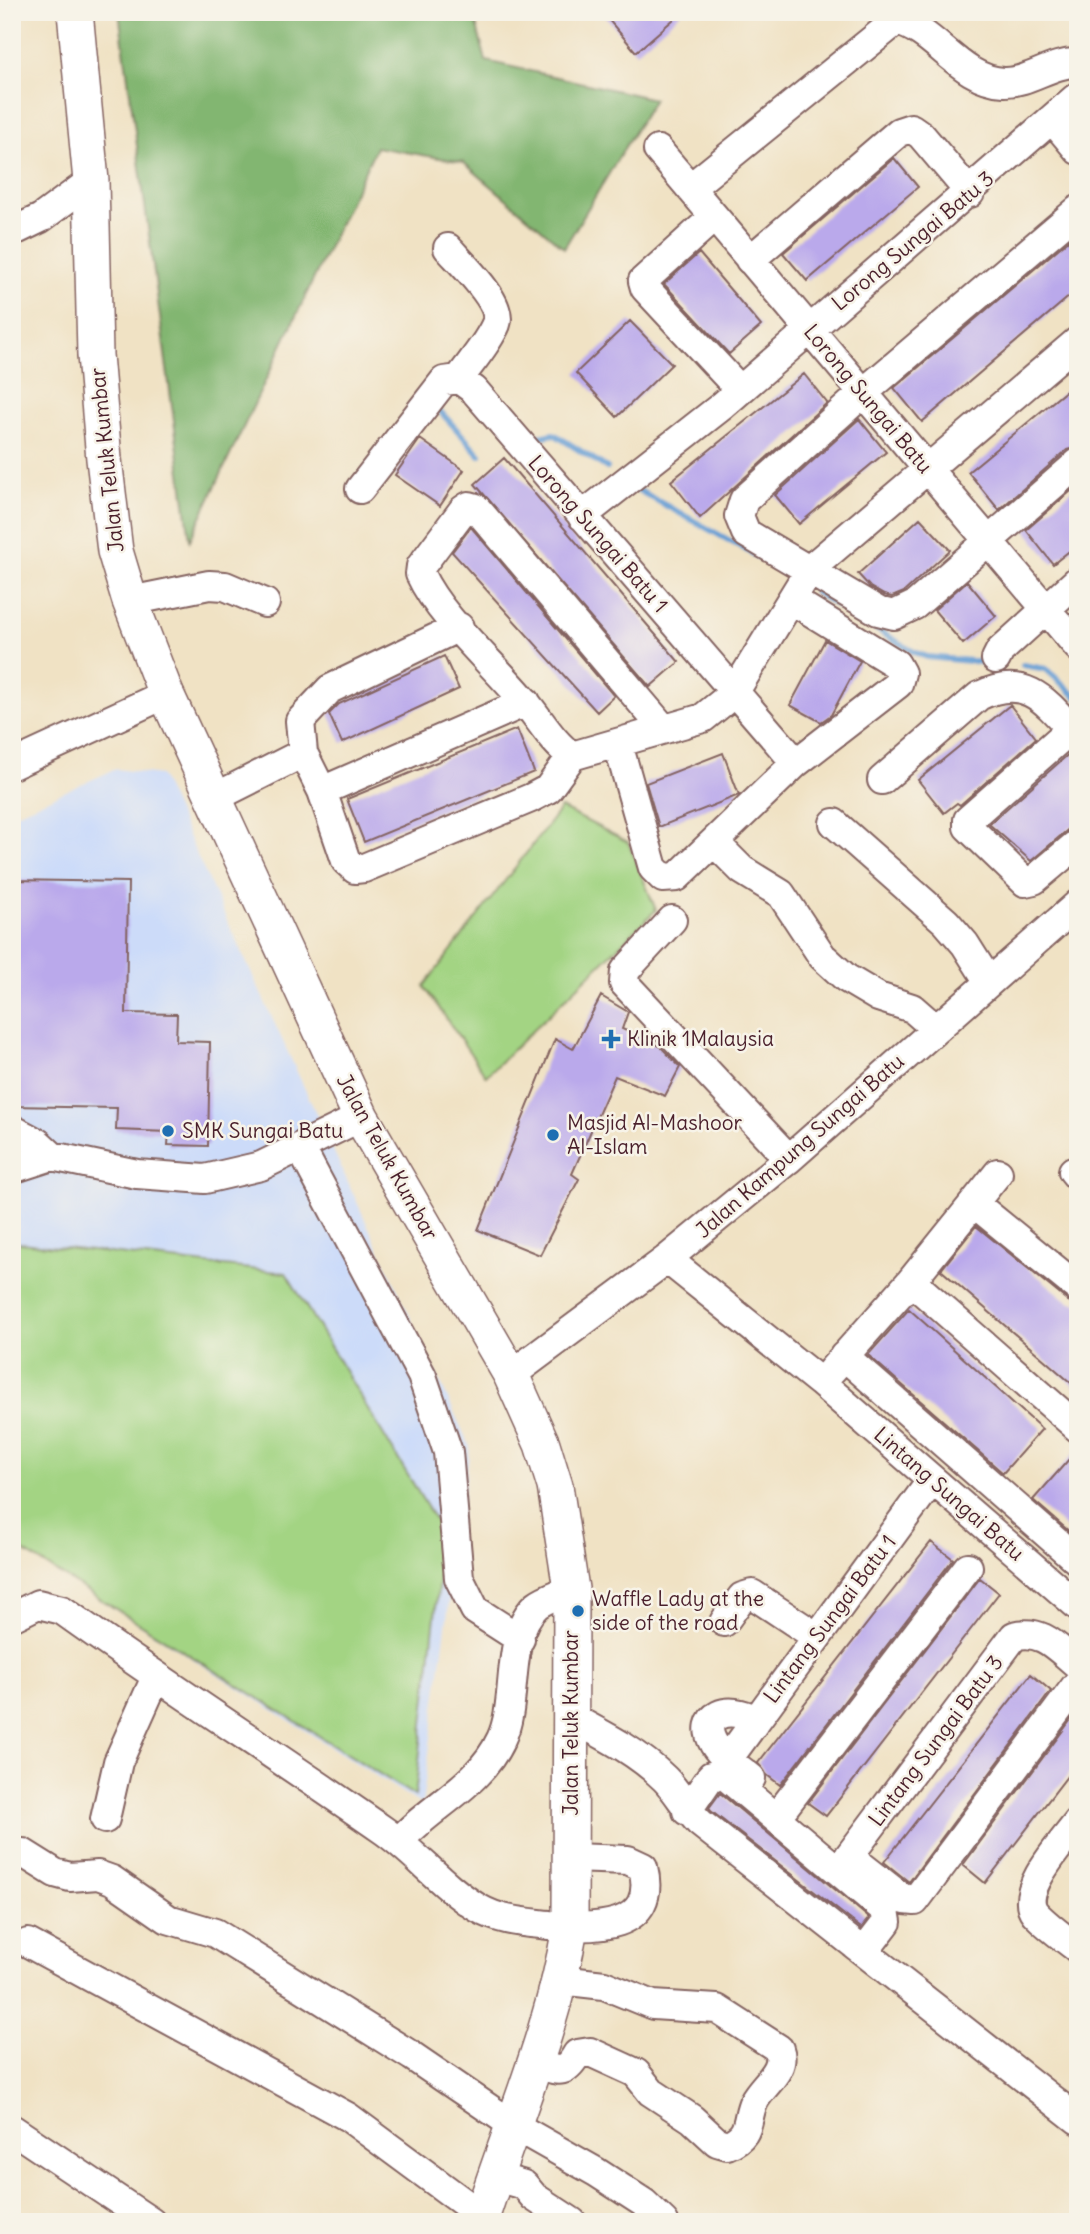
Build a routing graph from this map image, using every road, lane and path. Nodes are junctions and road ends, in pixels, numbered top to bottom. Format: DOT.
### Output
graph roads {
  1 [pos="75,12"];
  2 [pos="1078,63"];
  3 [pos="1078,96"];
  4 [pos="1053,120"];
  5 [pos="1078,149"];
  6 [pos="658,150"];
  7 [pos="91,181"];
  8 [pos="691,188"];
  9 [pos="970,192"];
  10 [pos="1078,210"];
  11 [pos="715,217"];
  12 [pos="12,232"];
  13 [pos="448,248"];
  14 [pos="750,260"];
  15 [pos="809,329"];
  16 [pos="1078,341"];
  17 [pos="459,379"];
  18 [pos="740,390"];
  19 [pos="863,393"];
  20 [pos="1078,463"];
  21 [pos="928,470"];
  22 [pos="360,489"];
  23 [pos="582,516"];
  24 [pos="986,539"];
  25 [pos="810,569"];
  26 [pos="1078,580"];
  27 [pos="792,600"];
  28 [pos="130,601"];
  29 [pos="265,604"];
  30 [pos="1045,608"];
  31 [pos="459,627"];
  32 [pos="1078,647"];
  33 [pos="996,673"];
  34 [pos="734,693"];
  35 [pos="166,694"];
  36 [pos="526,702"];
  37 [pos="664,729"];
  38 [pos="1074,733"];
  39 [pos="618,744"];
  40 [pos="303,753"];
  41 [pos="572,756"];
  42 [pos="796,763"];
  43 [pos="12,765"];
  44 [pos="882,780"];
  45 [pos="322,792"];
  46 [pos="214,798"];
  47 [pos="834,823"];
  48 [pos="715,843"];
  49 [pos="1078,843"];
  50 [pos="1074,914"];
  51 [pos="672,920"];
  52 [pos="989,982"];
  53 [pos="936,1029"];
  54 [pos="361,1117"];
  55 [pos="12,1129"];
  56 [pos="300,1147"];
  57 [pos="52,1156"];
  58 [pos="789,1159"];
  59 [pos="12,1169"];
  60 [pos="998,1173"];
  61 [pos="975,1204"];
  62 [pos="667,1259"];
  63 [pos="911,1281"];
  64 [pos="1078,1289"];
  65 [pos="844,1356"];
  66 [pos="511,1375"];
  67 [pos="820,1382"];
  68 [pos="1078,1428"];
  69 [pos="932,1480"];
  70 [pos="1078,1560"];
  71 [pos="968,1567"];
  72 [pos="571,1589"];
  73 [pos="1078,1606"];
  74 [pos="12,1617"];
  75 [pos="724,1622"];
  76 [pos="817,1637"];
  77 [pos="520,1639"];
  78 [pos="1078,1665"];
  79 [pos="156,1678"];
  80 [pos="1078,1683"];
  81 [pos="572,1718"];
  82 [pos="785,1806"];
  83 [pos="687,1811"];
  84 [pos="106,1819"];
  85 [pos="1078,1822"];
  86 [pos="399,1841"];
  87 [pos="23,1853"];
  88 [pos="849,1856"];
  89 [pos="571,1858"];
  90 [pos="570,1927"];
  91 [pos="28,1943"];
  92 [pos="1078,1949"];
  93 [pos="864,1952"];
  94 [pos="560,1980"];
  95 [pos="534,2063"];
  96 [pos="1078,2120"];
  97 [pos="513,2125"];
  98 [pos="12,2129"];
  99 [pos="496,2177"];
  100 [pos="481,2219"];
  101 [pos="151,2222"];
  102 [pos="572,2222"];
  103 [pos="664,2222"];
  1 -- 7 [label="main road, Jalan Teluk Kumbar"];
  2 -- 8 [label="street"];
  3 -- 4 [label="street, Lorong Sungai Batu 3"];
  4 -- 5 [label="street"];
  4 -- 9 [label="street, Lorong Sungai Batu 3"];
  6 -- 8 [label="street, Lorong Sungai Batu"];
  7 -- 12 [label="street"];
  7 -- 28 [label="main road, Jalan Teluk Kumbar"];
  8 -- 11 [label="street, Lorong Sungai Batu"];
  9 -- 14 [label="street"];
  9 -- 15 [label="street, Lorong Sungai Batu 3"];
  10 -- 19 [label="street"];
  11 -- 14 [label="street, Lorong Sungai Batu"];
  11 -- 18 [label="street"];
  13 -- 17 [label="street"];
  14 -- 15 [label="street, Lorong Sungai Batu"];
  15 -- 18 [label="street, Lorong Sungai Batu 3"];
  15 -- 19 [label="street, Lorong Sungai Batu"];
  16 -- 21 [label="street"];
  17 -- 22 [label="street"];
  17 -- 23 [label="street, Lorong Sungai Batu 1"];
  18 -- 23 [label="street, Lorong Sungai Batu 3"];
  19 -- 21 [label="street, Lorong Sungai Batu"];
  19 -- 25 [label="street"];
  20 -- 24 [label="street"];
  21 -- 24 [label="street, Lorong Sungai Batu"];
  21 -- 25 [label="street"];
  23 -- 34 [label="street, Lorong Sungai Batu 1"];
  24 -- 25 [label="street"];
  24 -- 30 [label="street, Lorong Sungai Batu"];
  25 -- 27 [label="street"];
  26 -- 30 [label="street"];
  27 -- 34 [label="street"];
  27 -- 42 [label="street"];
  28 -- 29 [label="street"];
  28 -- 35 [label="main road, Jalan Teluk Kumbar"];
  30 -- 32 [label="street, Lorong Sungai Batu"];
  30 -- 33 [label="street"];
  31 -- 36 [label="street"];
  31 -- 37 [label="street"];
  31 -- 40 [label="street"];
  33 -- 38 [label="street"];
  33 -- 44 [label="street"];
  34 -- 37 [label="street"];
  34 -- 42 [label="street, Lorong Sungai Batu 1"];
  35 -- 43 [label="street"];
  35 -- 46 [label="main road, Jalan Teluk Kumbar"];
  36 -- 41 [label="street"];
  36 -- 45 [label="street"];
  37 -- 39 [label="street"];
  38 -- 49 [label="street"];
  39 -- 41 [label="street"];
  39 -- 48 [label="street"];
  40 -- 45 [label="street"];
  40 -- 46 [label="street"];
  41 -- 45 [label="street"];
  42 -- 48 [label="street"];
  46 -- 54 [label="main road, Jalan Teluk Kumbar"];
  47 -- 52 [label="street"];
  48 -- 53 [label="street"];
  50 -- 52 [label="street, Jalan Kampung Sungai Batu"];
  51 -- 58 [label="street"];
  52 -- 53 [label="street, Jalan Kampung Sungai Batu"];
  53 -- 58 [label="street, Jalan Kampung Sungai Batu"];
  54 -- 56 [label="street"];
  54 -- 66 [label="main road, Jalan Teluk Kumbar"];
  55 -- 57 [label="street"];
  56 -- 57 [label="street"];
  56 -- 77 [label="street"];
  57 -- 59 [label="street"];
  58 -- 62 [label="street, Jalan Kampung Sungai Batu"];
  60 -- 61 [label="street"];
  61 -- 63 [label="street"];
  61 -- 64 [label="street"];
  62 -- 66 [label="street, Jalan Kampung Sungai Batu"];
  62 -- 67 [label="street, Lintang Sungai Batu"];
  63 -- 65 [label="street"];
  63 -- 68 [label="street"];
  65 -- 67 [label="street"];
  65 -- 70 [label="street"];
  66 -- 72 [label="main road, Jalan Teluk Kumbar"];
  67 -- 69 [label="street, Lintang Sungai Batu"];
  69 -- 73 [label="street, Lintang Sungai Batu"];
  69 -- 76 [label="street, Lintang Sungai Batu 1"];
  71 -- 82 [label="street"];
  72 -- 77 [label="street"];
  72 -- 81 [label="main road, Jalan Teluk Kumbar"];
  74 -- 79 [label="street"];
  75 -- 76 [label="street"];
  76 -- 82 [label="street, Lintang Sungai Batu 1"];
  77 -- 86 [label="street"];
  78 -- 88 [label="street, Lintang Sungai Batu 3"];
  79 -- 84 [label="street"];
  79 -- 86 [label="street"];
  80 -- 88 [label="street"];
  81 -- 83 [label="street"];
  81 -- 89 [label="main road, Jalan Teluk Kumbar"];
  82 -- 88 [label="street"];
  83 -- 93 [label="street"];
  83 -- 93 [label="street"];
  85 -- 92 [label="street"];
  86 -- 90 [label="street"];
  87 -- 97 [label="street"];
  89 -- 90 [label="main road, Jalan Teluk Kumbar"];
  89 -- 90 [label="street"];
  90 -- 94 [label="main road, Jalan Teluk Kumbar"];
  91 -- 100 [label="street"];
  93 -- 96 [label="street"];
  94 -- 95 [label="main road, Jalan Teluk Kumbar"];
  94 -- 95 [label="street"];
  95 -- 97 [label="main road, Jalan Teluk Kumbar"];
  97 -- 99 [label="main road, Jalan Teluk Kumbar"];
  97 -- 103 [label="street"];
  98 -- 101 [label="street"];
  99 -- 100 [label="main road, Jalan Teluk Kumbar"];
  99 -- 102 [label="street"];
}
